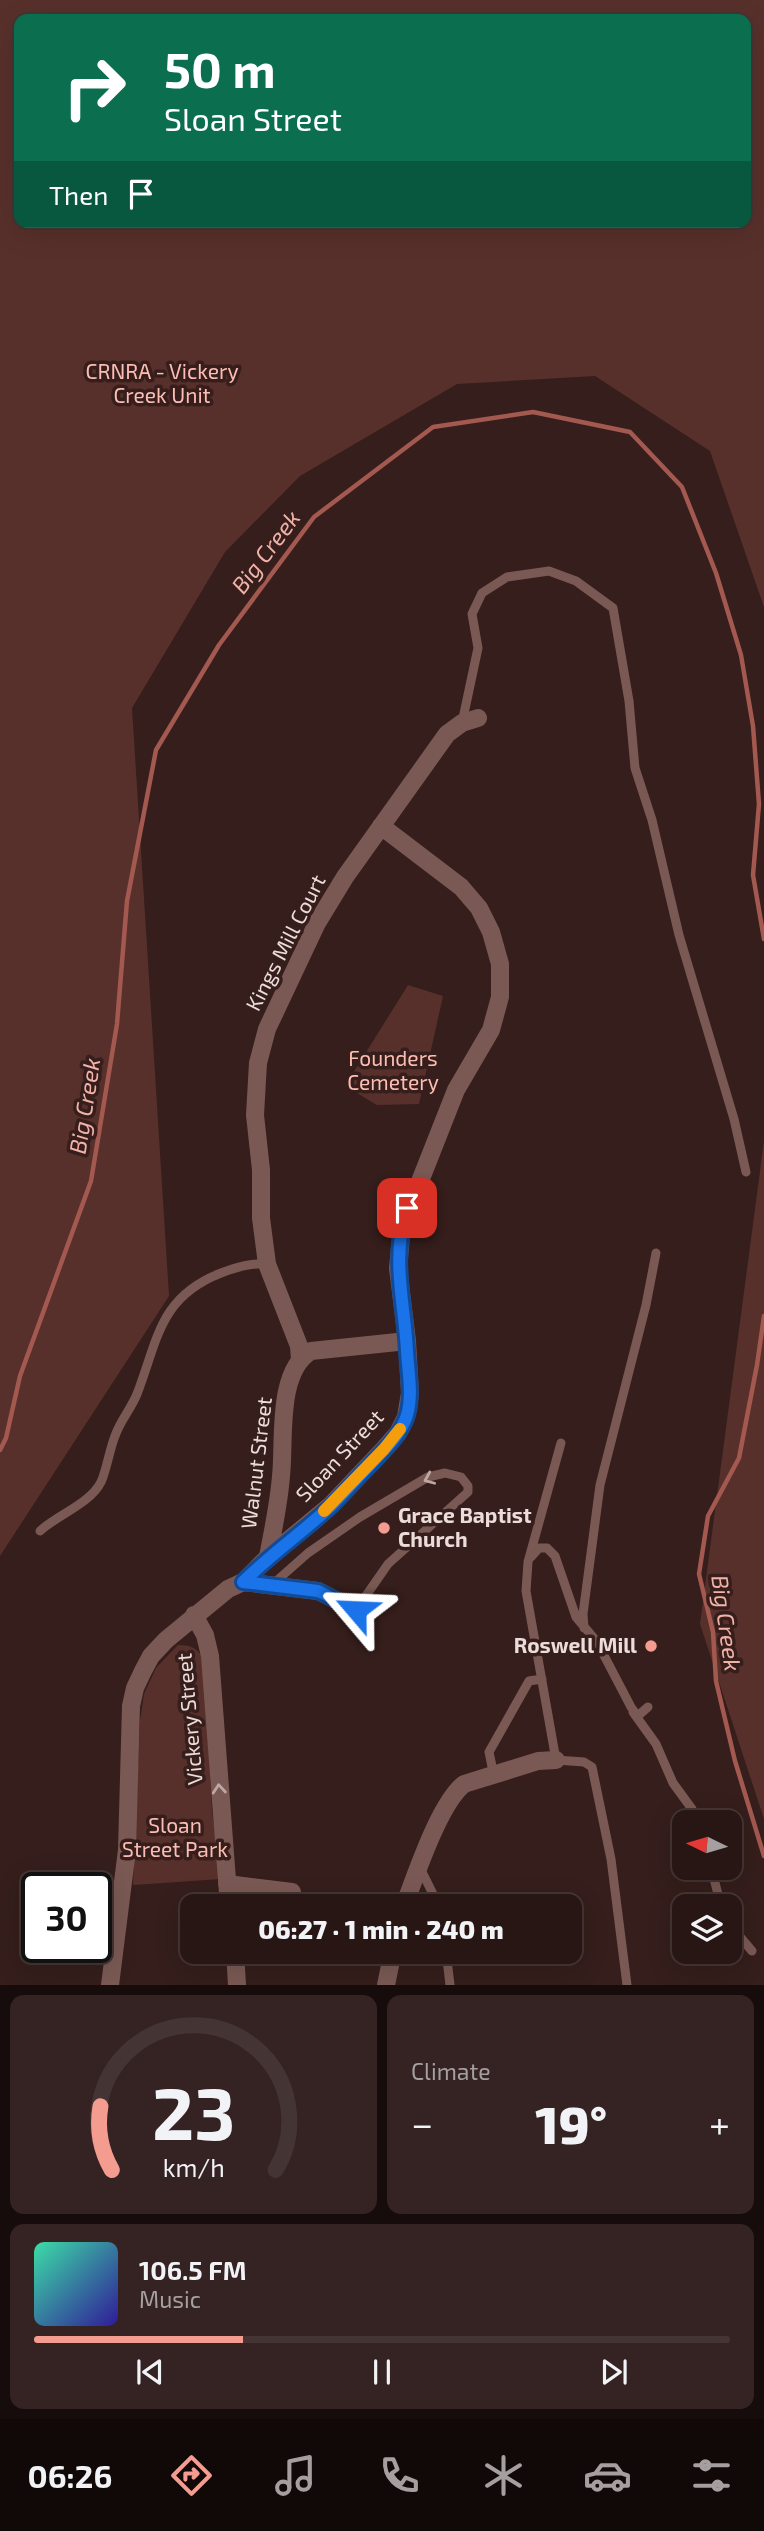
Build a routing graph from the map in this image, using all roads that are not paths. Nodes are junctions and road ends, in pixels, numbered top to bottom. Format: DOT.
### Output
graph roads {
  1 [pos="470,720"];
  2 [pos="381,826"];
  3 [pos="746,1172"];
  4 [pos="656,1253"];
  5 [pos="267,1265"];
  6 [pos="407,1341"];
  7 [pos="300,1360"];
  8 [pos="561,1443"];
  9 [pos="40,1531"];
  10 [pos="268,1557"];
  11 [pos="528,1562"];
  12 [pos="243,1582"];
  13 [pos="271,1586"];
  14 [pos="356,1610"];
  15 [pos="194,1615"];
  16 [pos="583,1628"];
  17 [pos="542,1679"];
  18 [pos="631,1707"];
  19 [pos="648,1707"];
  20 [pos="556,1760"];
  21 [pos="494,1776"];
  22 [pos="692,1810"];
  23 [pos="420,1867"];
  24 [pos="227,1884"];
  25 [pos="292,1892"];
  26 [pos="228,1894"];
  27 [pos="409,1894"];
  28 [pos="433,1894"];
  29 [pos="742,1939"];
  30 [pos="752,1951"];
  31 [pos="236,1964"];
  32 [pos="390,1964"];
  33 [pos="448,1964"];
  34 [pos="110,1985"];
  35 [pos="237,1985"];
  36 [pos="386,1985"];
  37 [pos="450,1985"];
  38 [pos="627,1985"];
  1 -- 2 [label="street, Kings Mill Court"];
  1 -- 3 [label="lane"];
  2 -- 5 [label="street, Kings Mill Court"];
  2 -- 6 [label="street, Sloan Street"];
  4 -- 16 [label="lane"];
  5 -- 7 [label="street, Kings Mill Court"];
  5 -- 9 [label="lane"];
  6 -- 7 [label="street"];
  6 -- 10 [label="street, Sloan Street"];
  7 -- 10 [label="street, Walnut Street"];
  8 -- 11 [label="lane"];
  10 -- 12 [label="street, Sloan Street"];
  11 -- 16 [label="lane"];
  11 -- 17 [label="lane"];
  12 -- 13 [label="street"];
  12 -- 15 [label="street, Sloan Street"];
  13 -- 14 [label="street"];
  14 -- 13 [label="lane, one-way"];
  24 -- 15 [label="street, Vickery Street, one-way"];
  15 -- 34 [label="street, Sloan Street"];
  16 -- 18 [label="lane"];
  17 -- 20 [label="lane"];
  17 -- 21 [label="lane"];
  18 -- 19 [label="lane"];
  18 -- 22 [label="lane"];
  20 -- 21 [label="street"];
  20 -- 38 [label="lane"];
  21 -- 23 [label="street"];
  23 -- 27 [label="street"];
  23 -- 28 [label="lane"];
  24 -- 25 [label="street"];
  24 -- 26 [label="street, Vickery Street"];
  29 -- 30 [label="lane"];
  31 -- 35 [label="street"];
  32 -- 36 [label="street"];
  33 -- 37 [label="lane"];
}
